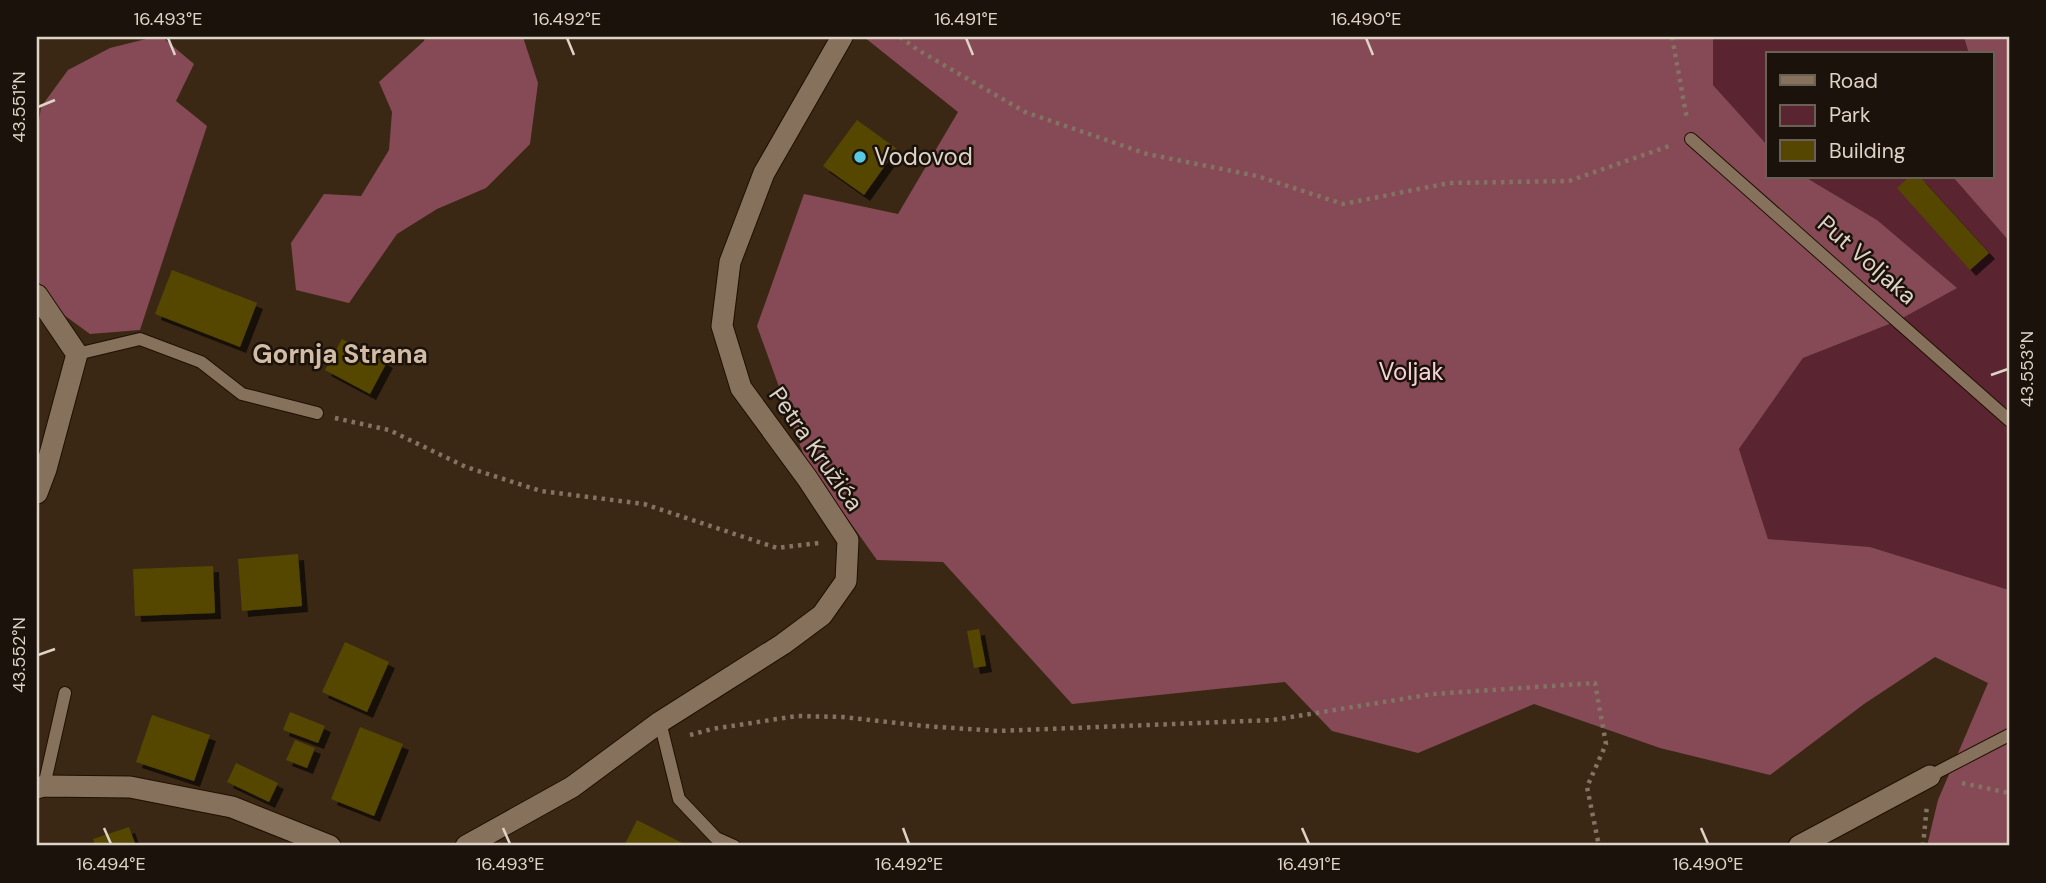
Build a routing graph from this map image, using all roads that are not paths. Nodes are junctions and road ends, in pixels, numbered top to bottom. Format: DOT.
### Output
graph roads {
  1 [pos="842,37"];
  2 [pos="1691,139"];
  3 [pos="37,295"];
  4 [pos="77,354"];
  5 [pos="317,413"];
  6 [pos="2009,420"];
  7 [pos="37,493"];
  8 [pos="65,693"];
  9 [pos="663,732"];
  10 [pos="2009,735"];
  11 [pos="1930,776"];
  12 [pos="40,787"];
  13 [pos="330,846"];
  14 [pos="466,846"];
  15 [pos="734,846"];
  16 [pos="1799,846"];
  1 -- 9 [label="street, Petra Kružića"];
  2 -- 6 [label="lane, Put Voljaka"];
  3 -- 4 [label="street"];
  4 -- 5 [label="lane"];
  4 -- 7 [label="street"];
  8 -- 12 [label="lane"];
  9 -- 14 [label="street, Petra Kružića"];
  9 -- 15 [label="lane"];
  10 -- 11 [label="lane"];
  11 -- 16 [label="street"];
  12 -- 13 [label="street"];
}
